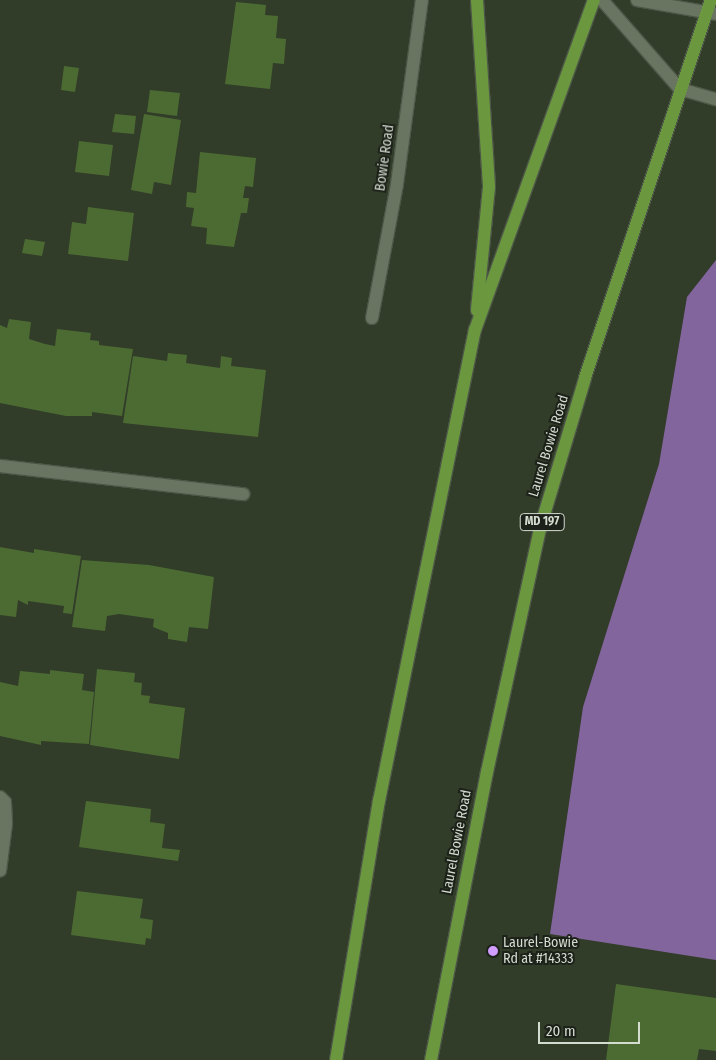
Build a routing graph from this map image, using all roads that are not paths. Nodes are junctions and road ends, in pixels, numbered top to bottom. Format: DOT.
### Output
graph roads {
  1 [pos="422,0"];
  2 [pos="477,0"];
  3 [pos="594,0"];
  4 [pos="602,0"];
  5 [pos="637,0"];
  6 [pos="711,8"];
  7 [pos="680,89"];
  8 [pos="716,99"];
  9 [pos="372,318"];
  10 [pos="475,330"];
  11 [pos="0,466"];
  12 [pos="243,494"];
  13 [pos="0,797"];
  14 [pos="0,871"];
  15 [pos="336,1060"];
  16 [pos="431,1060"];
  1 -- 9 [label="street, Bowie Road"];
  2 -- 10 [label="main road"];
  3 -- 10 [label="main road"];
  4 -- 7 [label="street"];
  5 -- 6 [label="street"];
  6 -- 7 [label="main road, Laurel Bowie Road / MD 197"];
  7 -- 8 [label="street"];
  7 -- 16 [label="main road, Laurel Bowie Road / MD 197"];
  10 -- 15 [label="main road"];
  11 -- 12 [label="street"];
  13 -- 14 [label="street"];
}
